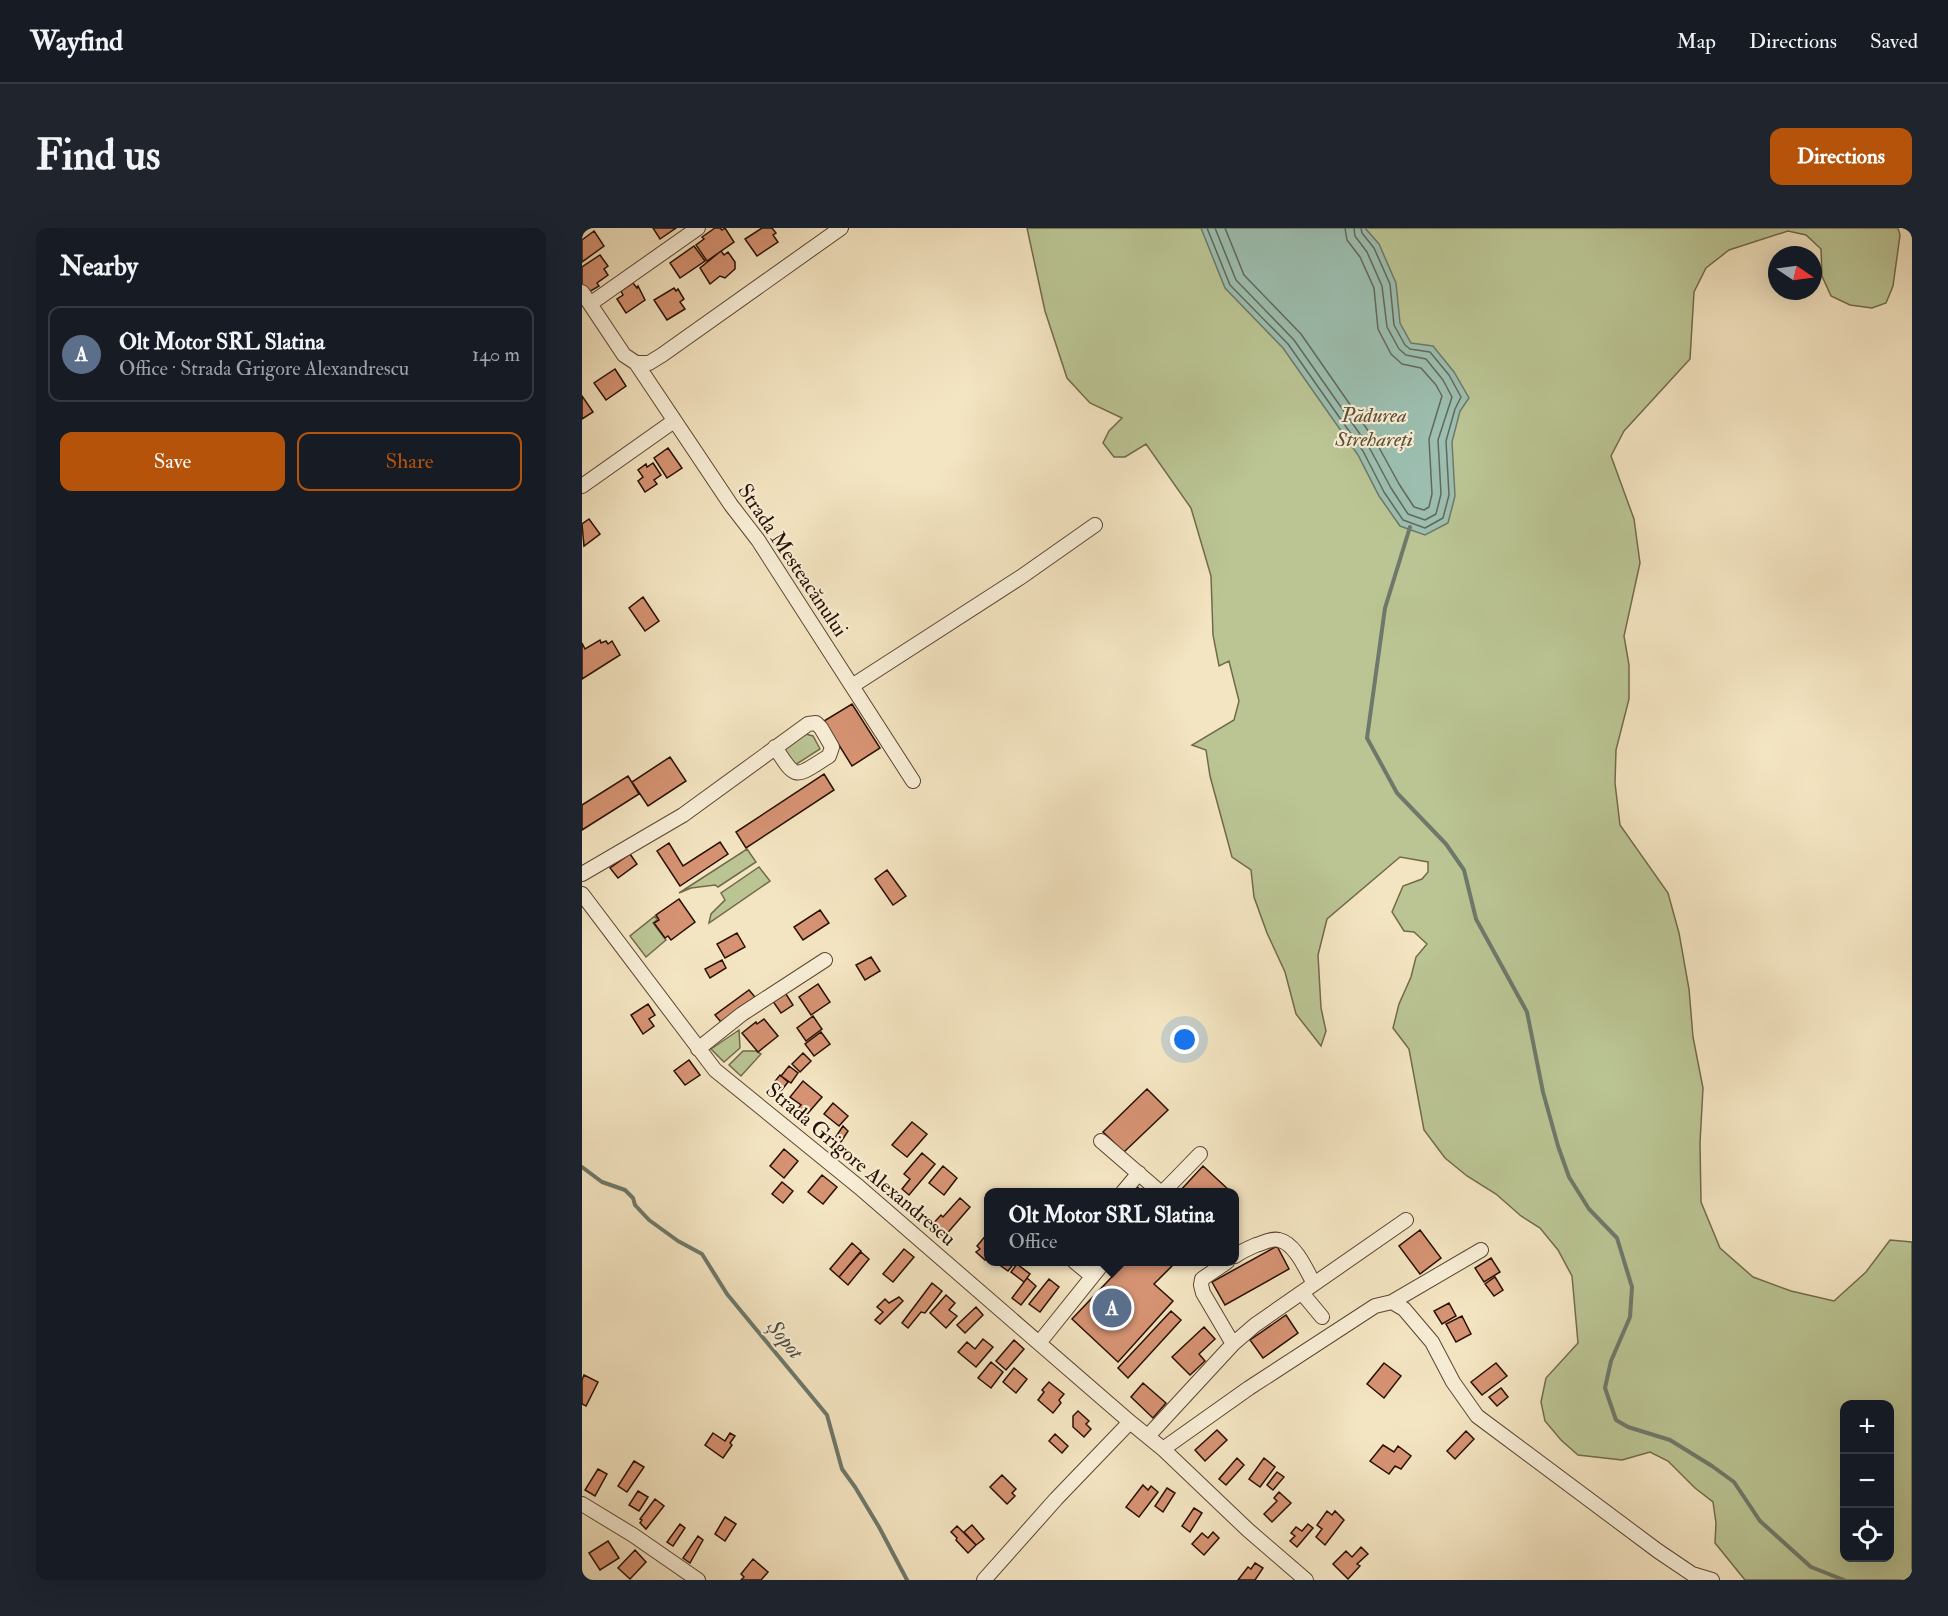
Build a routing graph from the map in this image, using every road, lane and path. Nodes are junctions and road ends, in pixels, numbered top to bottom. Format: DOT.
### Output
graph roads {
  1 [pos="698,228"];
  2 [pos="841,228"];
  3 [pos="586,298"];
  4 [pos="636,363"];
  5 [pos="674,421"];
  6 [pos="582,486"];
  7 [pos="1095,525"];
  8 [pos="852,686"];
  9 [pos="774,747"];
  10 [pos="913,781"];
  11 [pos="582,874"];
  12 [pos="582,894"];
  13 [pos="825,960"];
  14 [pos="698,1049"];
  15 [pos="1101,1142"];
  16 [pos="1200,1154"];
  17 [pos="1139,1173"];
  18 [pos="1126,1188"];
  19 [pos="1157,1188"];
  20 [pos="1166,1188"];
  21 [pos="1406,1220"];
  22 [pos="1481,1250"];
  23 [pos="1239,1253"];
  24 [pos="1080,1266"];
  25 [pos="1101,1266"];
  26 [pos="1221,1266"];
  27 [pos="1092,1276"];
  28 [pos="1314,1284"];
  29 [pos="1302,1293"];
  30 [pos="1392,1302"];
  31 [pos="1322,1317"];
  32 [pos="1039,1343"];
  33 [pos="1233,1344"];
  34 [pos="1130,1422"];
  35 [pos="1148,1436"];
  36 [pos="1163,1449"];
  37 [pos="582,1504"];
  38 [pos="698,1580"];
  39 [pos="984,1580"];
  40 [pos="1306,1580"];
  41 [pos="1712,1580"];
  1 -- 3 [label="street, Strada Mesteacănului"];
  2 -- 4 [label="street"];
  3 -- 4 [label="street, Strada Mesteacănului"];
  4 -- 5 [label="street, Strada Mesteacănului"];
  5 -- 6 [label="street"];
  5 -- 8 [label="street, Strada Mesteacănului"];
  7 -- 8 [label="street"];
  8 -- 10 [label="street, Strada Mesteacănului"];
  9 -- 11 [label="street"];
  12 -- 14 [label="street, Strada Grigore Alexandrescu"];
  13 -- 14 [label="street"];
  14 -- 32 [label="street, Strada Grigore Alexandrescu"];
  15 -- 17 [label="street"];
  16 -- 20 [label="street"];
  17 -- 18 [label="street"];
  17 -- 19 [label="street"];
  21 -- 28 [label="street"];
  22 -- 30 [label="street"];
  23 -- 28 [label="street"];
  24 -- 27 [label="street"];
  25 -- 27 [label="street"];
  26 -- 33 [label="street"];
  27 -- 32 [label="street"];
  28 -- 29 [label="street"];
  29 -- 31 [label="street"];
  29 -- 33 [label="street"];
  30 -- 36 [label="street"];
  30 -- 41 [label="street"];
  32 -- 34 [label="street, Strada Grigore Alexandrescu"];
  33 -- 35 [label="street"];
  34 -- 35 [label="street, Strada Grigore Alexandrescu"];
  34 -- 39 [label="street"];
  35 -- 36 [label="street, Strada Grigore Alexandrescu"];
  36 -- 40 [label="street, Strada Grigore Alexandrescu"];
  37 -- 38 [label="street"];
}
